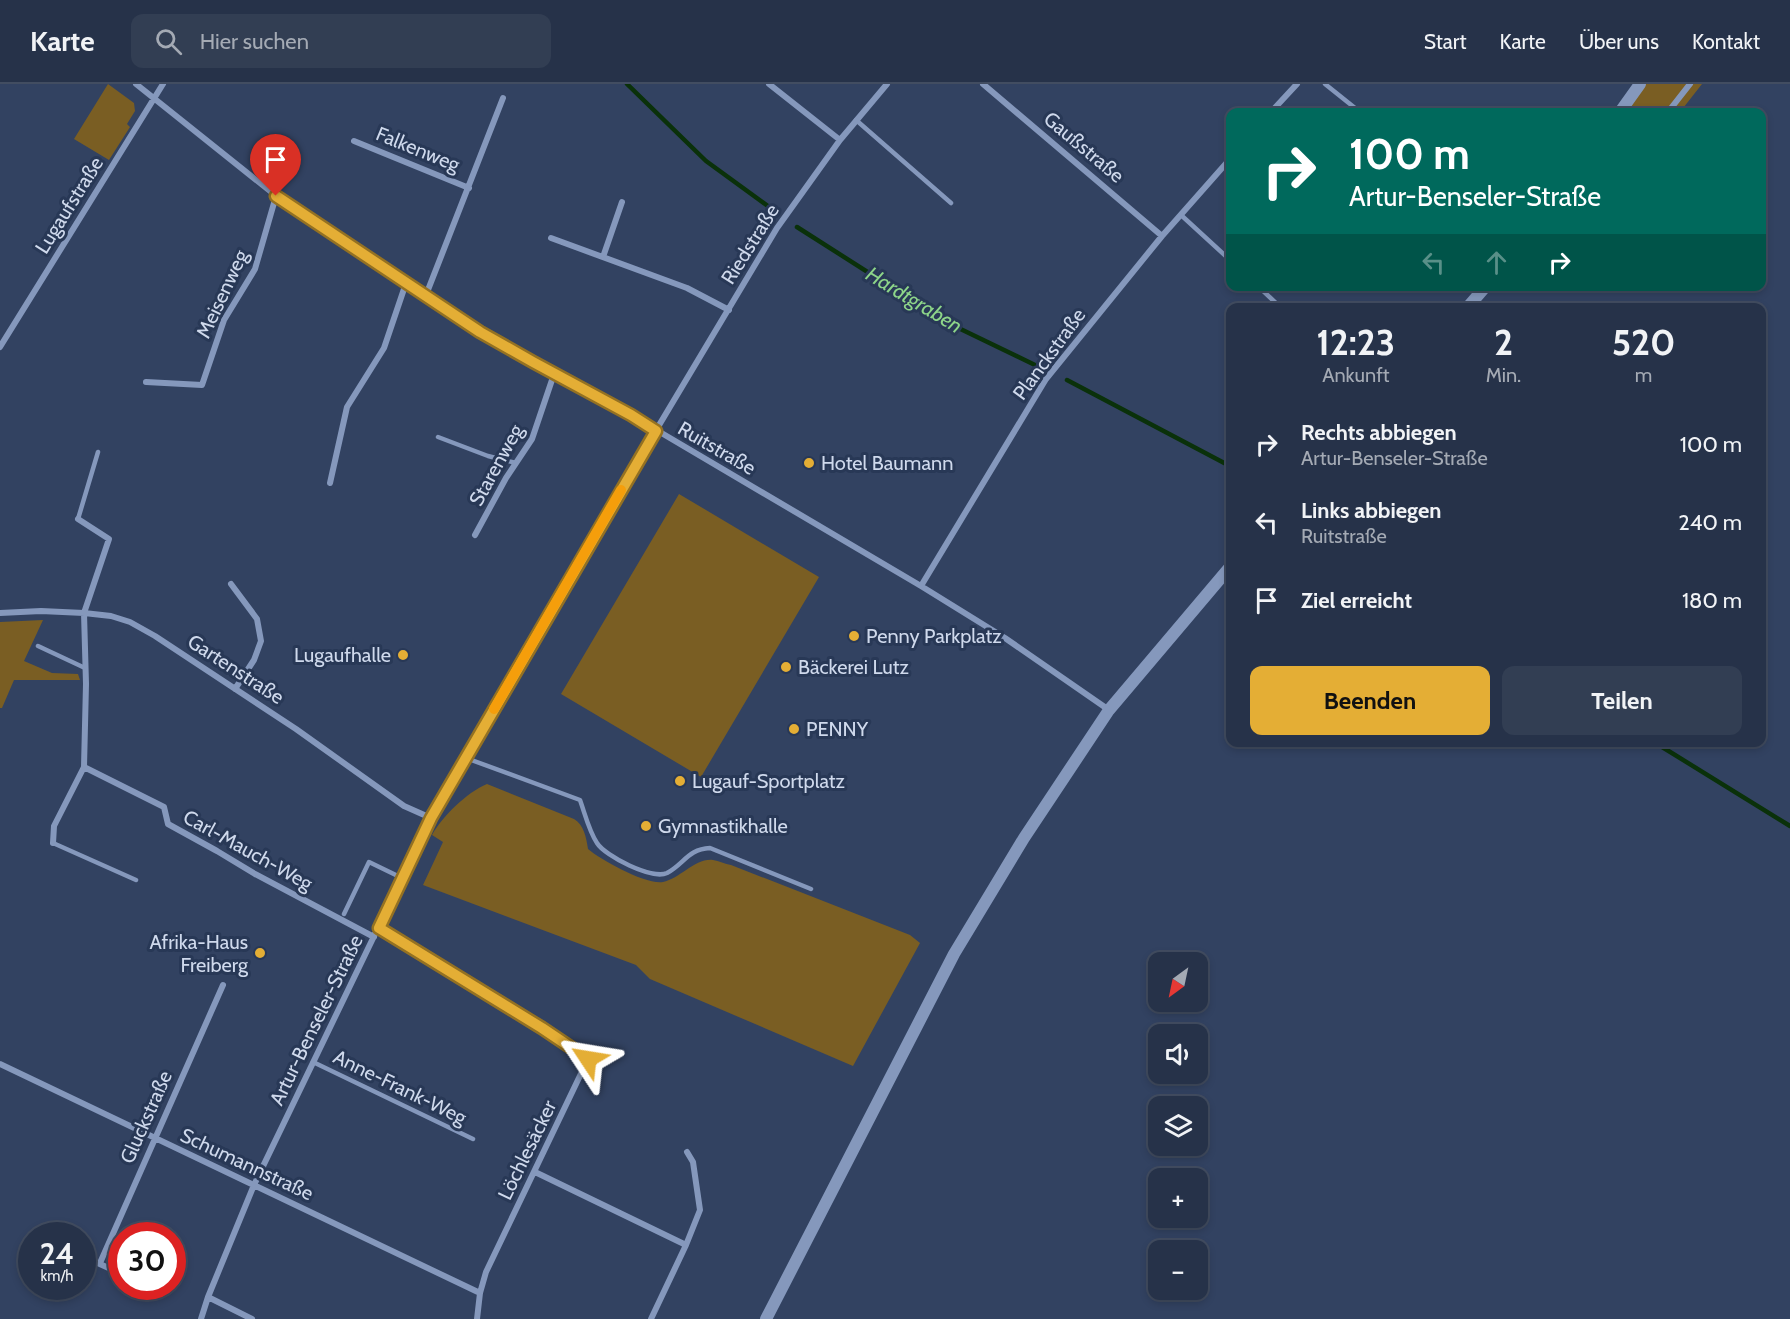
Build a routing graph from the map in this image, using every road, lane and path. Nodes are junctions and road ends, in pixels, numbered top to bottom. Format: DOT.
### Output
graph roads {
  1 [pos="136,84"];
  2 [pos="163,84"];
  3 [pos="769,84"];
  4 [pos="887,84"];
  5 [pos="983,84"];
  6 [pos="1297,84"];
  7 [pos="1325,84"];
  8 [pos="1640,84"];
  9 [pos="1690,84"];
  10 [pos="154,98"];
  11 [pos="503,98"];
  12 [pos="1275,108"];
  13 [pos="1355,108"];
  14 [pos="1623,108"];
  15 [pos="1671,108"];
  16 [pos="856,120"];
  17 [pos="840,140"];
  18 [pos="354,141"];
  19 [pos="1226,164"];
  20 [pos="469,188"];
  21 [pos="276,196"];
  22 [pos="622,202"];
  23 [pos="951,203"];
  24 [pos="1181,215"];
  25 [pos="1162,236"];
  26 [pos="550,238"];
  27 [pos="1226,256"];
  28 [pos="603,257"];
  29 [pos="406,283"];
  30 [pos="1263,291"];
  31 [pos="1482,291"];
  32 [pos="426,295"];
  33 [pos="1276,303"];
  34 [pos="1471,303"];
  35 [pos="729,310"];
  36 [pos="1,343"];
  37 [pos="554,374"];
  38 [pos="146,382"];
  39 [pos="656,431"];
  40 [pos="438,437"];
  41 [pos="98,452"];
  42 [pos="516,463"];
  43 [pos="330,483"];
  44 [pos="78,519"];
  45 [pos="476,535"];
  46 [pos="1226,572"];
  47 [pos="231,584"];
  48 [pos="921,586"];
  49 [pos="0,613"];
  50 [pos="84,613"];
  51 [pos="38,646"];
  52 [pos="85,668"];
  53 [pos="235,689"];
  54 [pos="1109,710"];
  55 [pos="466,758"];
  56 [pos="84,767"];
  57 [pos="431,818"];
  58 [pos="53,843"];
  59 [pos="402,878"];
  60 [pos="136,880"];
  61 [pos="811,889"];
  62 [pos="344,914"];
  63 [pos="379,928"];
  64 [pos="374,937"];
  65 [pos="223,985"];
  66 [pos="313,1062"];
  67 [pos="0,1064"];
  68 [pos="154,1138"];
  69 [pos="473,1139"];
  70 [pos="687,1152"];
  71 [pos="535,1172"];
  72 [pos="255,1185"];
  73 [pos="686,1245"];
  74 [pos="96,1261"];
  75 [pos="100,1263"];
  76 [pos="108,1267"];
  77 [pos="480,1293"];
  78 [pos="208,1297"];
  79 [pos="201,1319"];
  80 [pos="252,1319"];
  81 [pos="477,1319"];
  82 [pos="651,1319"];
  83 [pos="766,1319"];
  1 -- 10 [label="street, Ruitstraße"];
  2 -- 10 [label="street, Lugaufstraße"];
  3 -- 17 [label="street"];
  4 -- 16 [label="street, Riedstraße"];
  5 -- 25 [label="street, Gaußstraße"];
  6 -- 12 [label="street"];
  7 -- 13 [label="lane"];
  8 -- 14 [label="main road"];
  9 -- 15 [label="street"];
  10 -- 21 [label="street, Ruitstraße"];
  10 -- 36 [label="street, Lugaufstraße"];
  11 -- 20 [label="street, Falkenweg"];
  16 -- 17 [label="street, Riedstraße"];
  16 -- 23 [label="lane"];
  17 -- 35 [label="street, Riedstraße"];
  18 -- 20 [label="street, Falkenweg"];
  19 -- 24 [label="street, Planckstraße"];
  20 -- 32 [label="street, Falkenweg"];
  21 -- 29 [label="street, Ruitstraße"];
  21 -- 38 [label="street, Meisenweg"];
  22 -- 28 [label="street"];
  24 -- 25 [label="street, Planckstraße"];
  24 -- 27 [label="lane"];
  25 -- 48 [label="street, Planckstraße"];
  26 -- 28 [label="street"];
  28 -- 35 [label="street"];
  29 -- 32 [label="street, Ruitstraße"];
  29 -- 43 [label="street"];
  30 -- 33 [label="lane"];
  31 -- 34 [label="main road"];
  32 -- 37 [label="street, Ruitstraße"];
  35 -- 39 [label="street, Riedstraße"];
  37 -- 39 [label="street, Ruitstraße"];
  37 -- 42 [label="street, Starenweg"];
  39 -- 48 [label="street, Ruitstraße"];
  39 -- 55 [label="street, Artur-Benseler-Straße"];
  40 -- 42 [label="lane"];
  41 -- 44 [label="lane"];
  42 -- 45 [label="street, Starenweg"];
  44 -- 50 [label="street"];
  46 -- 54 [label="main road"];
  47 -- 53 [label="street"];
  48 -- 54 [label="street, Ruitstraße"];
  49 -- 50 [label="street, Gartenstraße"];
  50 -- 52 [label="street"];
  50 -- 53 [label="street, Gartenstraße"];
  51 -- 52 [label="lane"];
  52 -- 56 [label="street"];
  53 -- 57 [label="street, Gartenstraße"];
  54 -- 83 [label="main road"];
  55 -- 57 [label="street, Artur-Benseler-Straße"];
  55 -- 61 [label="lane"];
  56 -- 58 [label="street"];
  56 -- 64 [label="street, Carl-Mauch-Weg"];
  57 -- 59 [label="street, Artur-Benseler-Straße"];
  58 -- 60 [label="lane"];
  59 -- 62 [label="lane"];
  59 -- 63 [label="street, Artur-Benseler-Straße"];
  63 -- 64 [label="street, Artur-Benseler-Straße"];
  63 -- 71 [label="street, Löchlesäcker"];
  64 -- 66 [label="street, Artur-Benseler-Straße"];
  65 -- 68 [label="street, Gluckstraße"];
  66 -- 69 [label="lane, Anne-Frank-Weg"];
  66 -- 72 [label="street, Artur-Benseler-Straße"];
  67 -- 68 [label="street, Schumannstraße"];
  68 -- 72 [label="street, Schumannstraße"];
  68 -- 75 [label="street, Gluckstraße"];
  70 -- 73 [label="street"];
  71 -- 73 [label="street"];
  71 -- 77 [label="street, Löchlesäcker"];
  72 -- 77 [label="street, Schumannstraße"];
  72 -- 78 [label="street, Artur-Benseler-Straße"];
  73 -- 82 [label="street"];
  74 -- 75 [label="street"];
  75 -- 76 [label="street"];
  77 -- 81 [label="street, Löchlesäcker"];
  78 -- 79 [label="street, Artur-Benseler-Straße"];
  78 -- 80 [label="street"];
}
